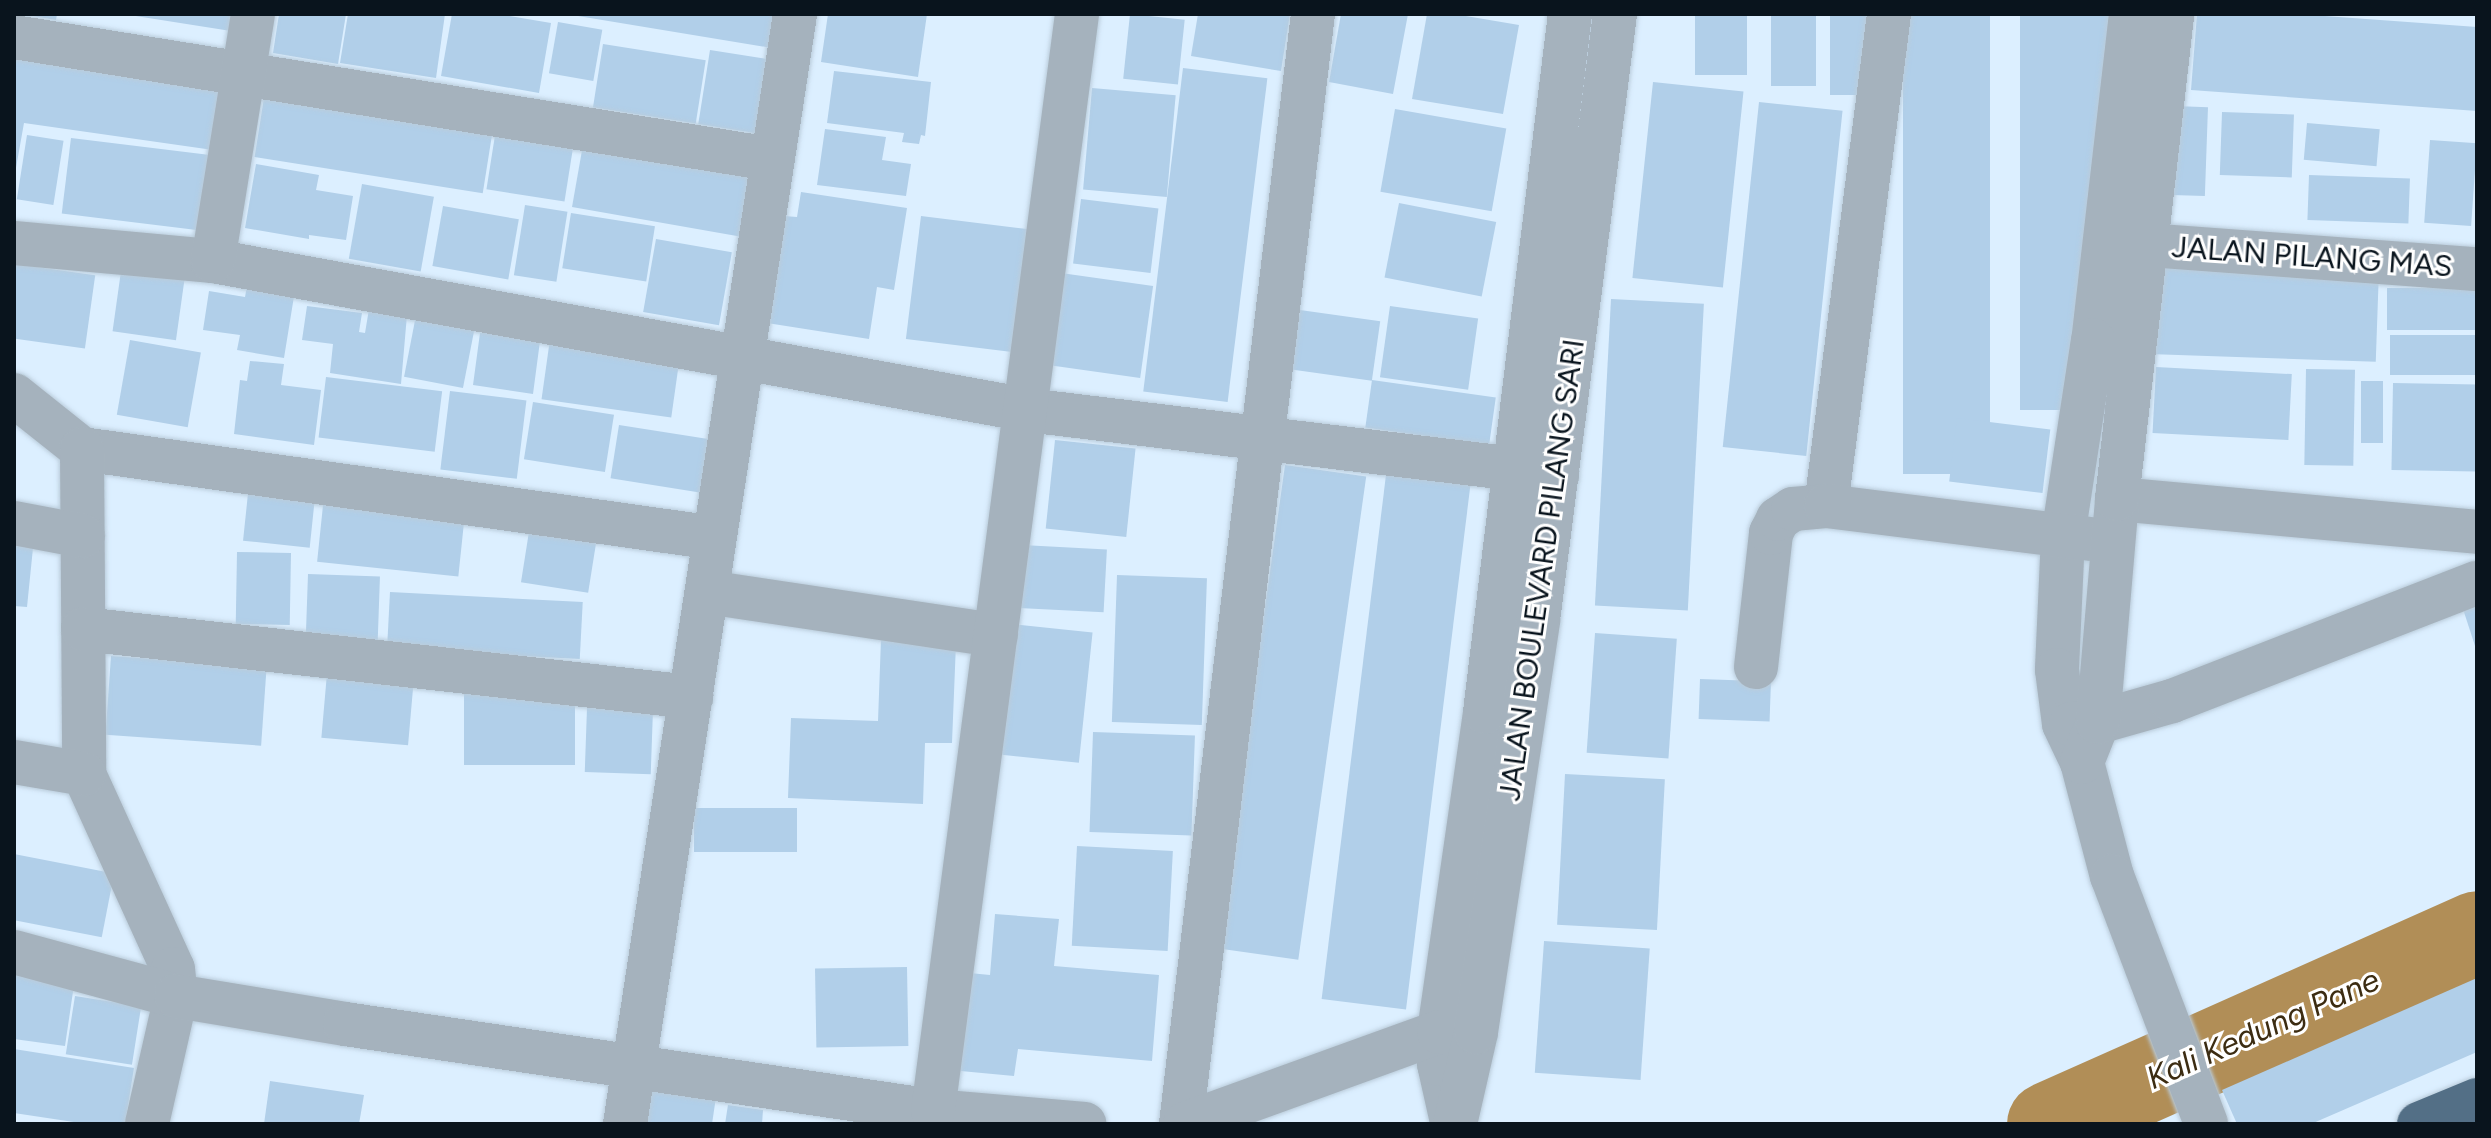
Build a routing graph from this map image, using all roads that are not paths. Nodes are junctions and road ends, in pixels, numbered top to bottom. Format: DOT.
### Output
graph roads {
  1 [pos="253,14"];
  2 [pos="795,14"];
  3 [pos="1077,14"];
  4 [pos="1313,14"];
  5 [pos="1570,14"];
  6 [pos="1615,14"];
  7 [pos="1889,14"];
  8 [pos="2131,14"];
  9 [pos="2172,14"];
  10 [pos="14,37"];
  11 [pos="243,75"];
  12 [pos="771,159"];
  13 [pos="14,243"];
  14 [pos="2147,245"];
  15 [pos="213,261"];
  16 [pos="2477,269"];
  17 [pos="743,357"];
  18 [pos="14,395"];
  19 [pos="1027,410"];
  20 [pos="1265,441"];
  21 [pos="82,449"];
  22 [pos="1513,471"];
  23 [pos="1557,474"];
  24 [pos="1826,506"];
  25 [pos="2115,520"];
  26 [pos="14,523"];
  27 [pos="2477,532"];
  28 [pos="83,536"];
  29 [pos="2063,536"];
  30 [pos="715,538"];
  31 [pos="2477,583"];
  32 [pos="707,592"];
  33 [pos="83,629"];
  34 [pos="996,635"];
  35 [pos="1756,667"];
  36 [pos="691,697"];
  37 [pos="2081,736"];
  38 [pos="14,762"];
  39 [pos="84,774"];
  40 [pos="14,952"];
  41 [pos="176,996"];
  42 [pos="1458,1032"];
  43 [pos="633,1065"];
  44 [pos="2477,1100"];
  45 [pos="933,1111"];
  46 [pos="2202,1114"];
  47 [pos="147,1124"];
  48 [pos="625,1124"];
  49 [pos="1084,1124"];
  50 [pos="1183,1124"];
  51 [pos="1454,1124"];
  52 [pos="2419,1124"];
  1 -- 11 [label="street"];
  2 -- 12 [label="street"];
  3 -- 19 [label="street"];
  4 -- 20 [label="street"];
  5 -- 22 [label="street, JALAN BOULEVARD PILANG SARI"];
  6 -- 23 [label="street, JALAN BOULEVARD PILANG SARI"];
  7 -- 24 [label="street"];
  8 -- 29 [label="street"];
  9 -- 14 [label="street"];
  10 -- 11 [label="street"];
  11 -- 12 [label="street"];
  11 -- 15 [label="street"];
  12 -- 17 [label="street"];
  13 -- 15 [label="street"];
  14 -- 16 [label="street, JALAN PILANG MAS"];
  14 -- 25 [label="street"];
  15 -- 17 [label="street"];
  17 -- 19 [label="street"];
  17 -- 30 [label="street"];
  18 -- 21 [label="street"];
  19 -- 20 [label="street"];
  19 -- 34 [label="street"];
  20 -- 22 [label="street"];
  20 -- 50 [label="street"];
  21 -- 28 [label="street"];
  21 -- 30 [label="street"];
  22 -- 23 [label="street"];
  22 -- 42 [label="street, JALAN BOULEVARD PILANG SARI"];
  23 -- 42 [label="street, JALAN BOULEVARD PILANG SARI"];
  24 -- 29 [label="street"];
  24 -- 35 [label="street"];
  25 -- 27 [label="street"];
  25 -- 29 [label="street"];
  25 -- 37 [label="street"];
  26 -- 28 [label="street"];
  28 -- 33 [label="street"];
  29 -- 37 [label="street"];
  30 -- 32 [label="street"];
  31 -- 37 [label="street"];
  32 -- 34 [label="street"];
  32 -- 36 [label="street"];
  33 -- 36 [label="street"];
  33 -- 39 [label="street"];
  34 -- 45 [label="street"];
  36 -- 43 [label="street"];
  37 -- 46 [label="street"];
  38 -- 39 [label="street"];
  39 -- 41 [label="street"];
  40 -- 41 [label="street"];
  41 -- 43 [label="street"];
  41 -- 47 [label="street"];
  42 -- 50 [label="street"];
  42 -- 51 [label="street, JALAN BOULEVARD PILANG SARI"];
  43 -- 45 [label="street"];
  43 -- 48 [label="street"];
  44 -- 52 [label="highway"];
  45 -- 49 [label="street"];
}
